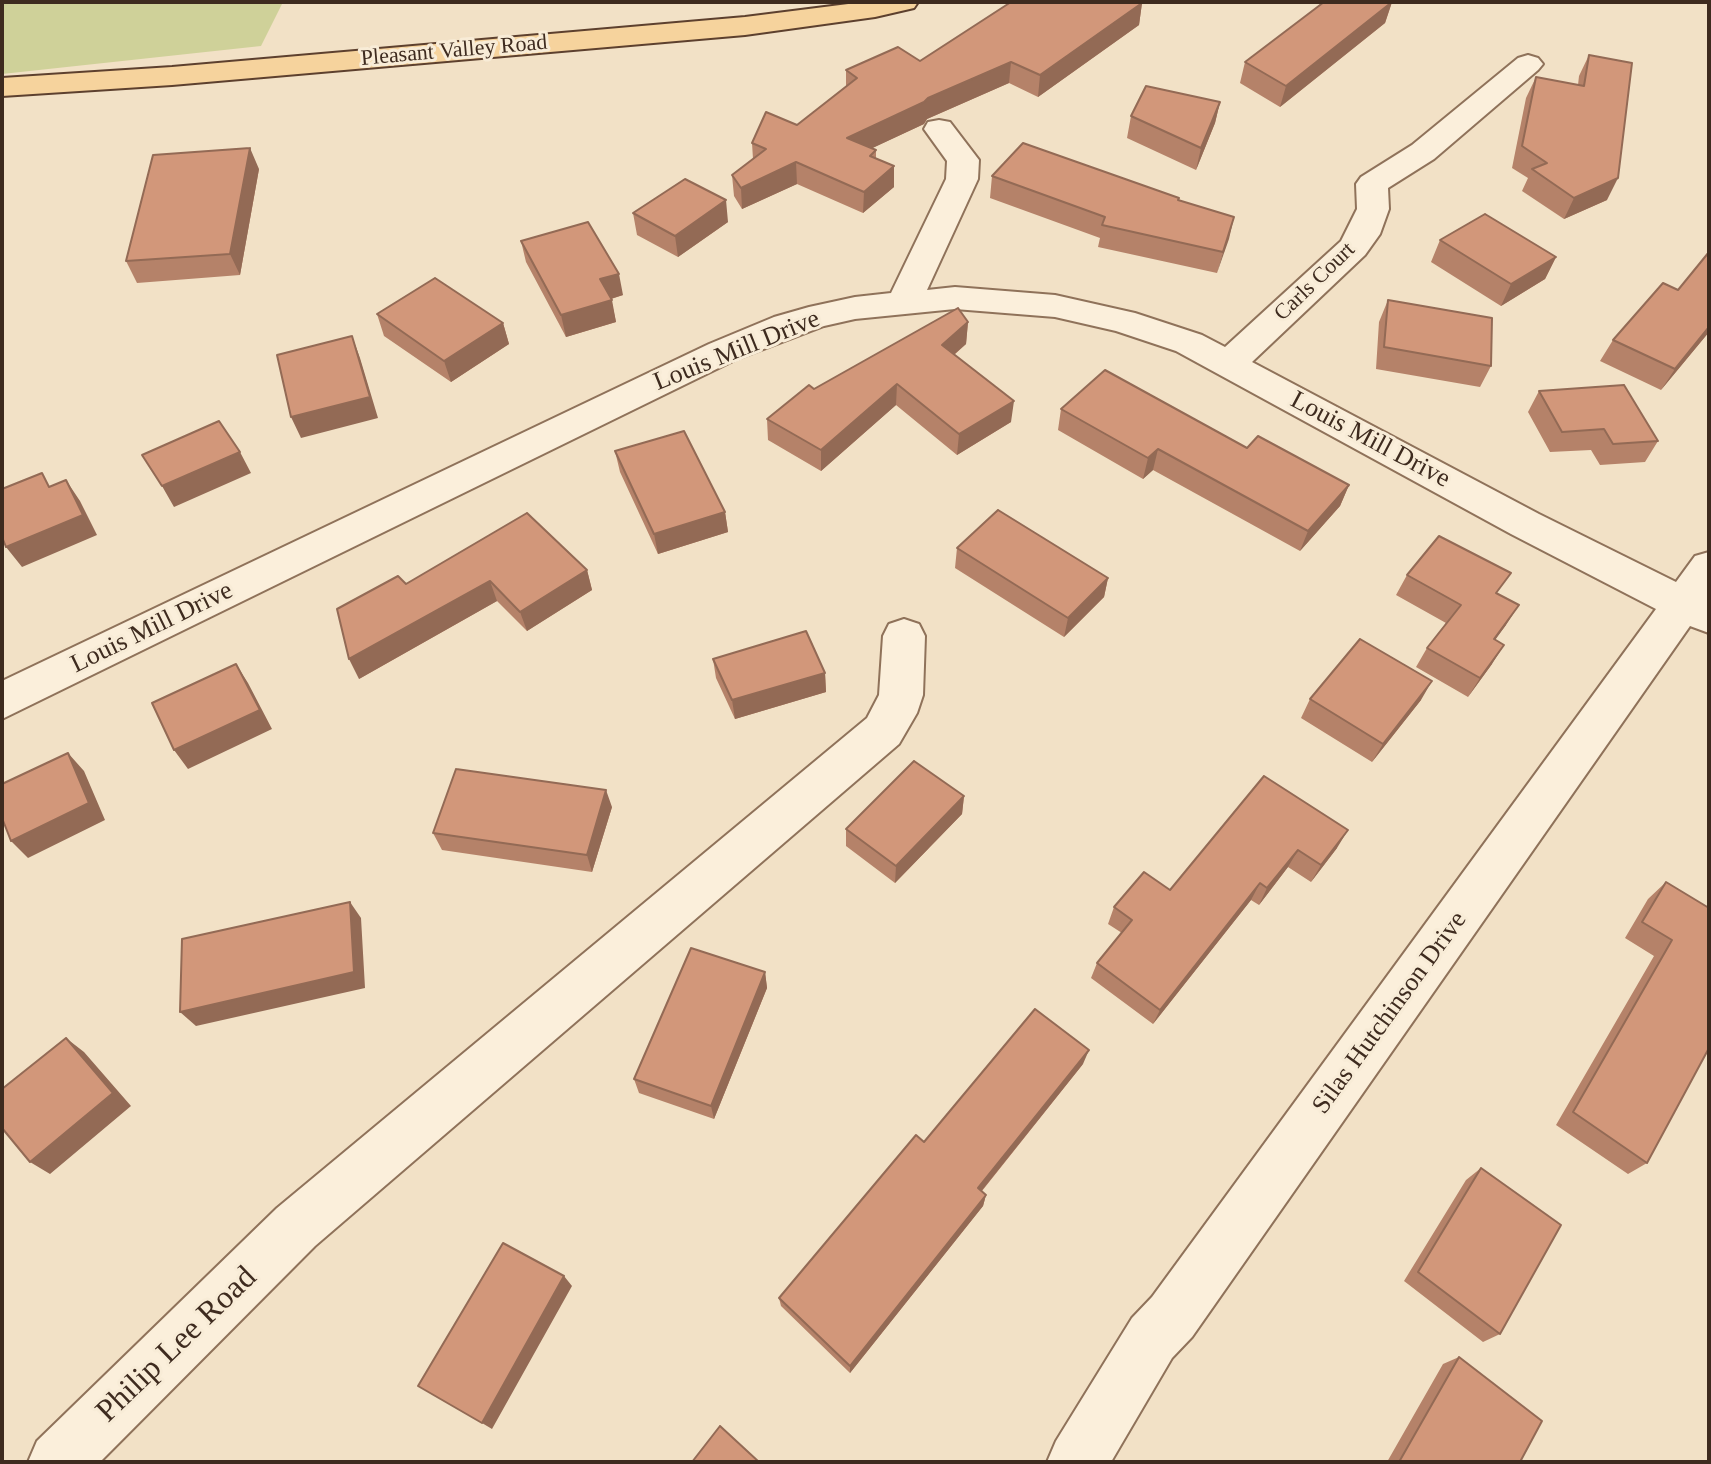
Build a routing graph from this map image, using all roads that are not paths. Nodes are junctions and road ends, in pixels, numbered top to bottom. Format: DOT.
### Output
graph roads {
  1 [pos="904,2"];
  2 [pos="1528,64"];
  3 [pos="2,87"];
  4 [pos="939,129"];
  5 [pos="904,303"];
  6 [pos="1228,364"];
  7 [pos="1700,596"];
  8 [pos="904,636"];
  9 [pos="2,701"];
  10 [pos="58,1462"];
  11 [pos="1077,1462"];
  1 -- 3 [label="main road, Pleasant Valley Road"];
  2 -- 6 [label="street, Carls Court"];
  4 -- 5 [label="street"];
  5 -- 6 [label="street, Louis Mill Drive"];
  5 -- 9 [label="street, Louis Mill Drive"];
  6 -- 7 [label="street, Louis Mill Drive"];
  7 -- 11 [label="street, Silas Hutchinson Drive"];
  8 -- 10 [label="street, Philip Lee Road"];
}
